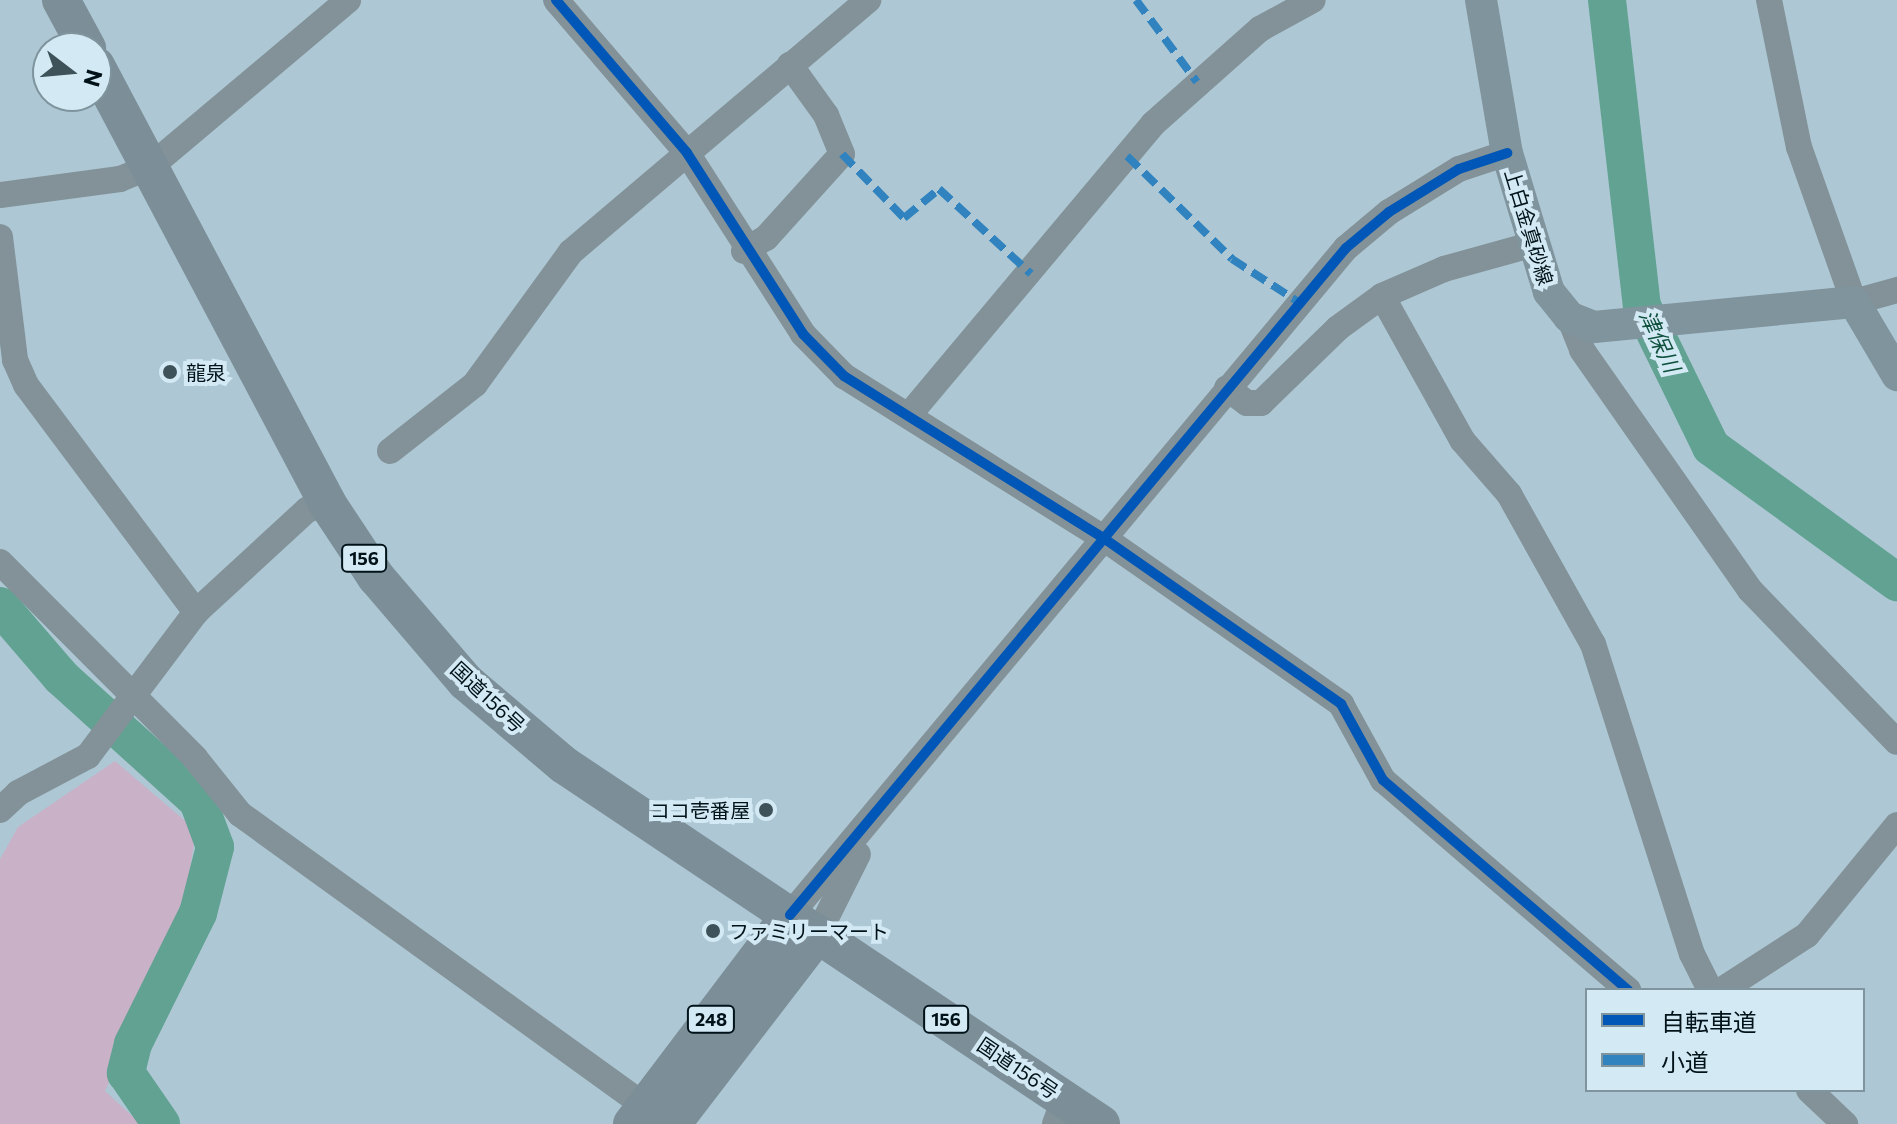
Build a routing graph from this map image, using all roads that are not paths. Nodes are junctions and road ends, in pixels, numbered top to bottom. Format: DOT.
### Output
graph roads {
  1 [pos="61,0"];
  2 [pos="348,0"];
  3 [pos="556,0"];
  4 [pos="868,0"];
  5 [pos="1313,0"];
  6 [pos="1481,0"];
  7 [pos="1769,0"];
  8 [pos="78,32"];
  9 [pos="790,65"];
  10 [pos="112,96"];
  11 [pos="687,153"];
  12 [pos="1507,153"];
  13 [pos="150,167"];
  14 [pos="0,195"];
  15 [pos="0,237"];
  16 [pos="1534,244"];
  17 [pos="744,251"];
  18 [pos="1897,290"];
  19 [pos="1382,296"];
  20 [pos="1846,303"];
  21 [pos="1582,322"];
  22 [pos="1897,375"];
  23 [pos="1227,388"];
  24 [pos="909,415"];
  25 [pos="390,451"];
  26 [pos="327,503"];
  27 [pos="1102,537"];
  28 [pos="0,562"];
  29 [pos="196,612"];
  30 [pos="130,699"];
  31 [pos="1897,742"];
  32 [pos="0,810"];
  33 [pos="1897,825"];
  34 [pos="804,924"];
  35 [pos="1626,988"];
  36 [pos="1709,988"];
  37 [pos="1725,988"];
  38 [pos="1811,1092"];
  39 [pos="1059,1112"];
  40 [pos="649,1118"];
  41 [pos="1101,1124"];
  42 [pos="1845,1124"];
  1 -- 8 [label="highway"];
  2 -- 13 [label="street"];
  3 -- 11 [label="street"];
  4 -- 9 [label="street"];
  5 -- 24 [label="street"];
  6 -- 12 [label="main road, 上白金真砂線"];
  7 -- 20 [label="street"];
  9 -- 11 [label="street"];
  9 -- 17 [label="street"];
  10 -- 13 [label="highway, 国道156号 / 156"];
  11 -- 17 [label="street"];
  11 -- 25 [label="street"];
  12 -- 16 [label="main road, 上白金真砂線"];
  12 -- 23 [label="street"];
  13 -- 14 [label="street"];
  13 -- 26 [label="highway, 国道156号 / 156"];
  15 -- 29 [label="street"];
  16 -- 19 [label="street"];
  16 -- 21 [label="main road, 上白金真砂線"];
  17 -- 24 [label="street"];
  18 -- 20 [label="street"];
  19 -- 23 [label="street"];
  19 -- 36 [label="street"];
  20 -- 21 [label="main road"];
  20 -- 22 [label="main road"];
  21 -- 31 [label="street"];
  23 -- 27 [label="street"];
  24 -- 27 [label="street"];
  26 -- 29 [label="street"];
  26 -- 34 [label="highway, 国道156号 / 156"];
  27 -- 34 [label="street"];
  27 -- 35 [label="street"];
  28 -- 30 [label="street"];
  29 -- 30 [label="street"];
  30 -- 32 [label="street"];
  30 -- 40 [label="street"];
  33 -- 37 [label="street"];
  34 -- 39 [label="highway, 国道156号 / 156"];
  34 -- 40 [label="highway, 248"];
  38 -- 42 [label="street"];
  39 -- 41 [label="highway, 国道156号 / 156"];
}
